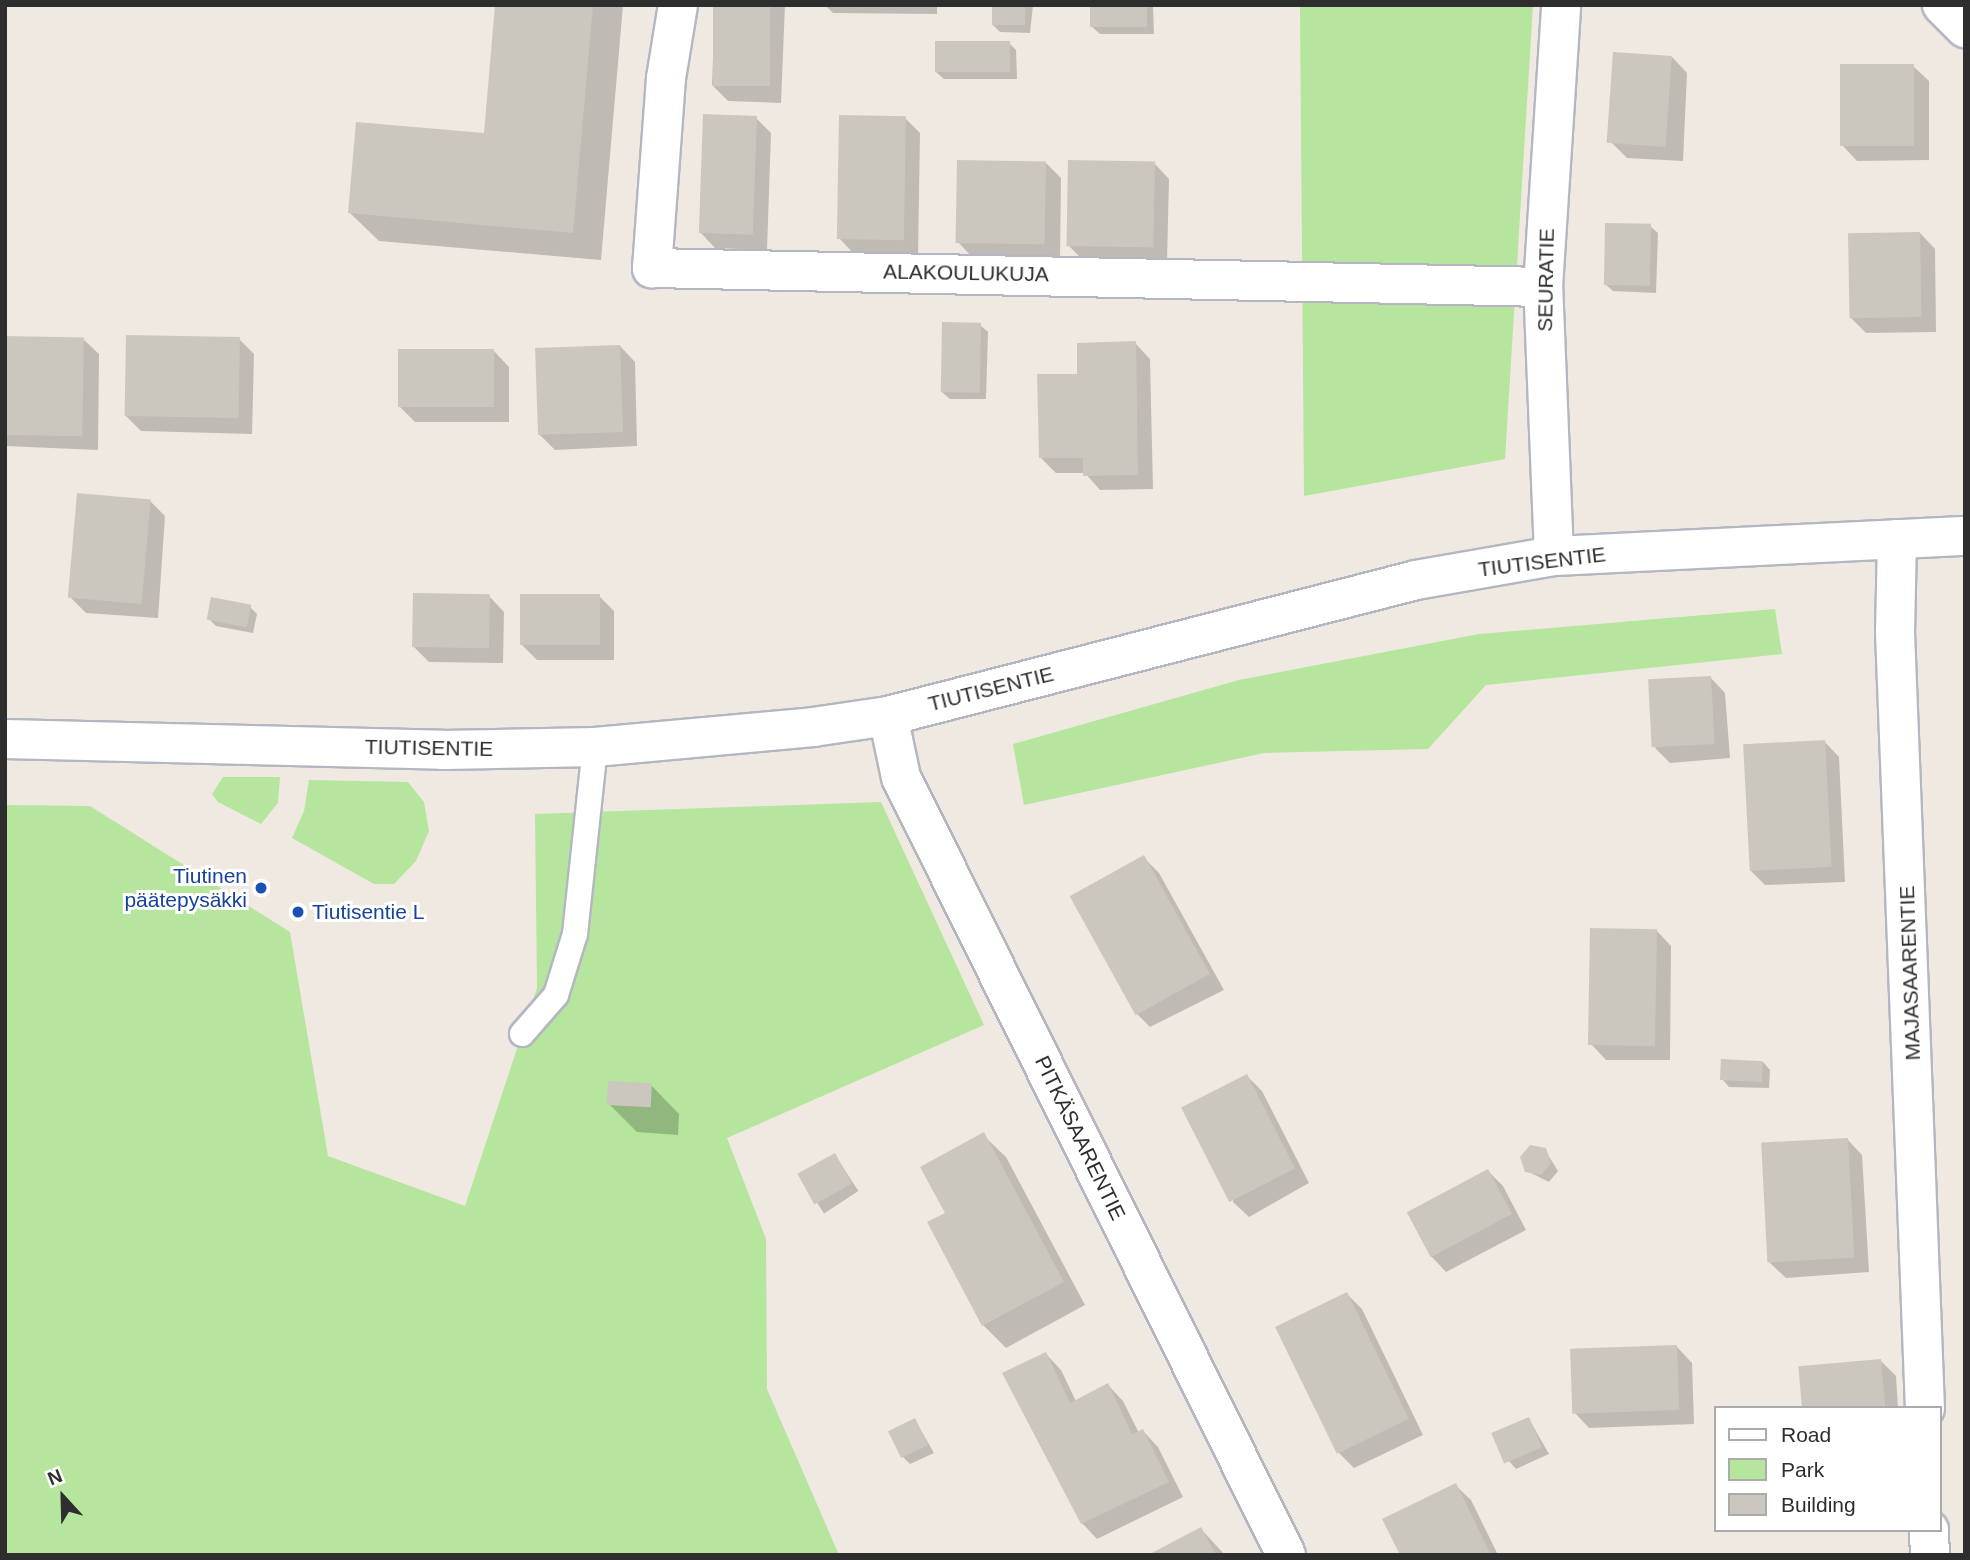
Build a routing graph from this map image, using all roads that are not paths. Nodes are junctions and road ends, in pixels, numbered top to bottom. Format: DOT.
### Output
graph roads {
  1 [pos="678,5"];
  2 [pos="1561,5"];
  3 [pos="1942,5"];
  4 [pos="1965,28"];
  5 [pos="1543,287"];
  6 [pos="1965,536"];
  7 [pos="1897,539"];
  8 [pos="1554,556"];
  9 [pos="888,716"];
  10 [pos="5,739"];
  11 [pos="595,747"];
  12 [pos="522,1034"];
  13 [pos="1925,1406"];
  14 [pos="1929,1532"];
  15 [pos="1286,1555"];
  16 [pos="1930,1555"];
  1 -- 5 [label="street, ALAKOULUKUJA"];
  2 -- 5 [label="street, SEURATIE"];
  3 -- 4 [label="street"];
  5 -- 8 [label="street, SEURATIE"];
  6 -- 7 [label="street, TIUTISENTIE"];
  7 -- 8 [label="street, TIUTISENTIE"];
  7 -- 13 [label="street, MAJASAARENTIE"];
  8 -- 9 [label="street, TIUTISENTIE"];
  9 -- 11 [label="street, TIUTISENTIE"];
  9 -- 15 [label="street, PITKÄSAARENTIE"];
  10 -- 11 [label="street, TIUTISENTIE"];
  11 -- 12 [label="lane"];
  14 -- 16 [label="street"];
}
